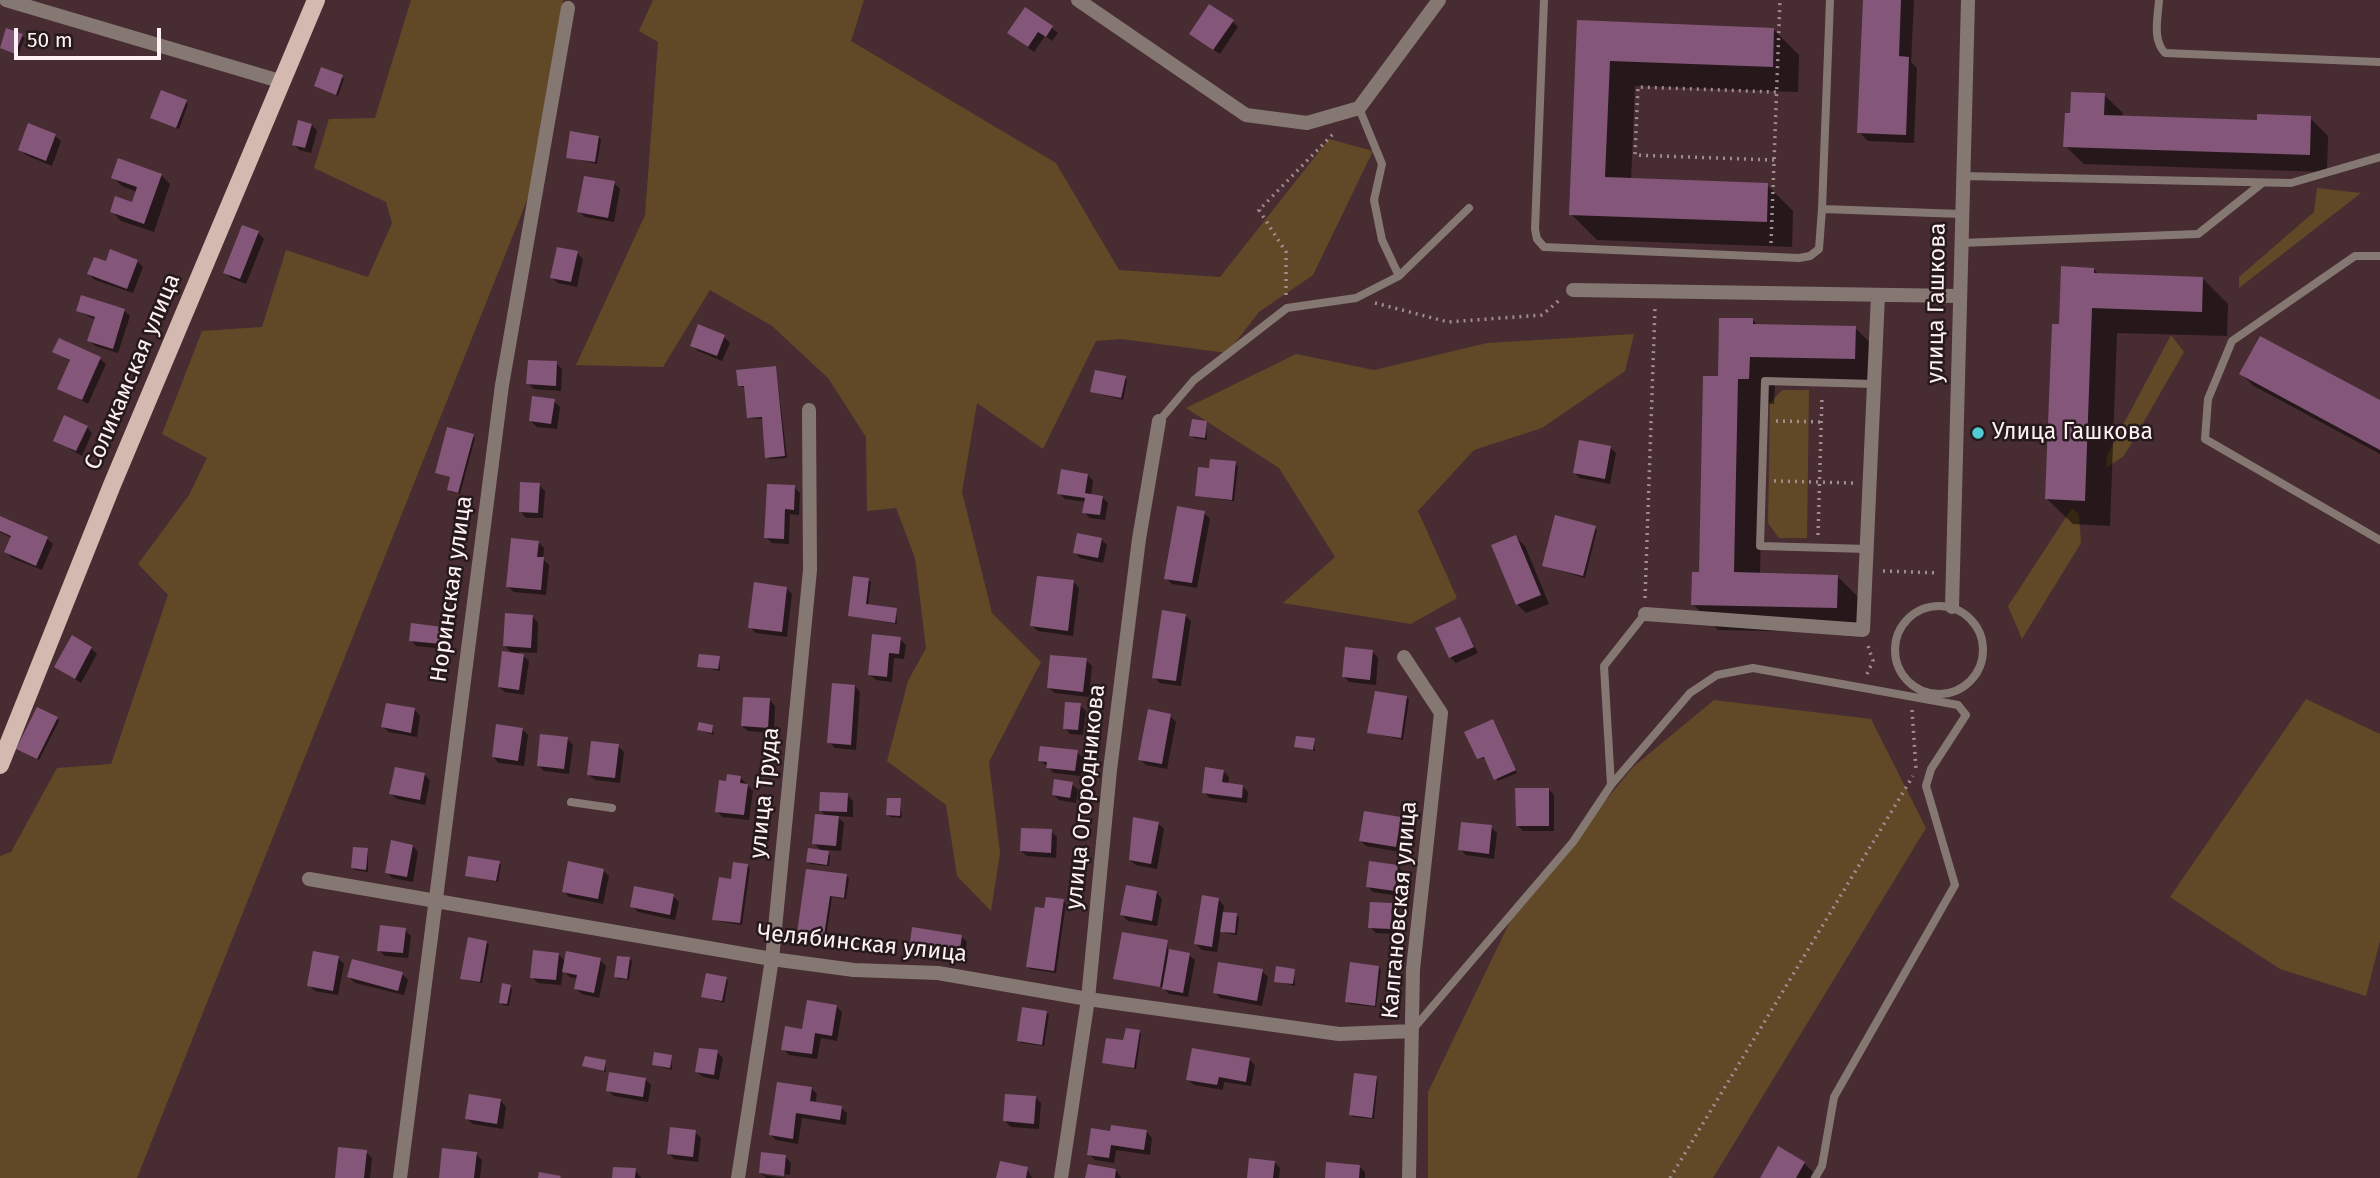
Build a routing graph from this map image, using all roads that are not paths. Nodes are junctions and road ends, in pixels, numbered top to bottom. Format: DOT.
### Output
graph roads {
  1 [pos="6,0"];
  2 [pos="316,0"];
  3 [pos="1078,0"];
  4 [pos="1440,0"];
  5 [pos="1544,0"];
  6 [pos="1830,0"];
  7 [pos="1969,0"];
  8 [pos="2159,0"];
  9 [pos="568,8"];
  10 [pos="2380,62"];
  11 [pos="284,82"];
  12 [pos="1359,108"];
  13 [pos="2380,157"];
  14 [pos="1962,176"];
  15 [pos="2261,183"];
  16 [pos="1469,208"];
  17 [pos="1822,209"];
  18 [pos="1961,214"];
  19 [pos="1960,243"];
  20 [pos="2380,256"];
  21 [pos="1399,276"];
  22 [pos="1573,290"];
  23 [pos="1878,295"];
  24 [pos="1958,296"];
  25 [pos="1874,384"];
  26 [pos="809,410"];
  27 [pos="1160,421"];
  28 [pos="2380,540"];
  29 [pos="1868,549"];
  30 [pos="1952,607"];
  31 [pos="1645,614"];
  32 [pos="1404,657"];
  33 [pos="0,765"];
  34 [pos="1611,785"];
  35 [pos="571,802"];
  36 [pos="612,808"];
  37 [pos="309,879"];
  38 [pos="434,903"];
  39 [pos="772,959"];
  40 [pos="1087,999"];
  41 [pos="1412,1031"];
  42 [pos="400,1178"];
  43 [pos="738,1178"];
  44 [pos="1061,1178"];
  45 [pos="1409,1178"];
  46 [pos="1815,1178"];
  1 -- 11 [label="street"];
  2 -- 11 [label="main road, Соликамская улица"];
  3 -- 12 [label="street"];
  4 -- 12 [label="street"];
  5 -- 17 [label="lane"];
  6 -- 17 [label="lane"];
  7 -- 14 [label="street, улица Гашкова"];
  8 -- 10 [label="lane"];
  9 -- 38 [label="street, Норинская улица"];
  11 -- 33 [label="main road, Соликамская улица"];
  12 -- 21 [label="lane"];
  13 -- 15 [label="lane"];
  14 -- 15 [label="lane"];
  14 -- 18 [label="street, улица Гашкова"];
  15 -- 19 [label="lane"];
  16 -- 21 [label="lane"];
  17 -- 18 [label="lane"];
  18 -- 19 [label="street, улица Гашкова"];
  19 -- 24 [label="street, улица Гашкова"];
  20 -- 28 [label="lane"];
  21 -- 27 [label="lane"];
  22 -- 23 [label="street"];
  23 -- 24 [label="street"];
  23 -- 25 [label="street"];
  24 -- 30 [label="street, улица Гашкова"];
  25 -- 29 [label="street"];
  25 -- 29 [label="lane"];
  26 -- 39 [label="street, улица Труда"];
  27 -- 40 [label="street, улица Огородникова"];
  29 -- 31 [label="street"];
  30 -- 30 [label="lane"];
  31 -- 34 [label="lane"];
  32 -- 41 [label="street, Калгановская улица"];
  34 -- 41 [label="lane"];
  34 -- 46 [label="lane"];
  35 -- 36 [label="lane"];
  37 -- 38 [label="street, Челябинская улица"];
  38 -- 39 [label="street, Челябинская улица"];
  38 -- 42 [label="street, Норинская улица"];
  39 -- 40 [label="street, Челябинская улица"];
  39 -- 43 [label="street, улица Труда"];
  40 -- 41 [label="street, Челябинская улица"];
  40 -- 44 [label="street, улица Огородникова"];
  41 -- 45 [label="street, Калгановская улица"];
}
